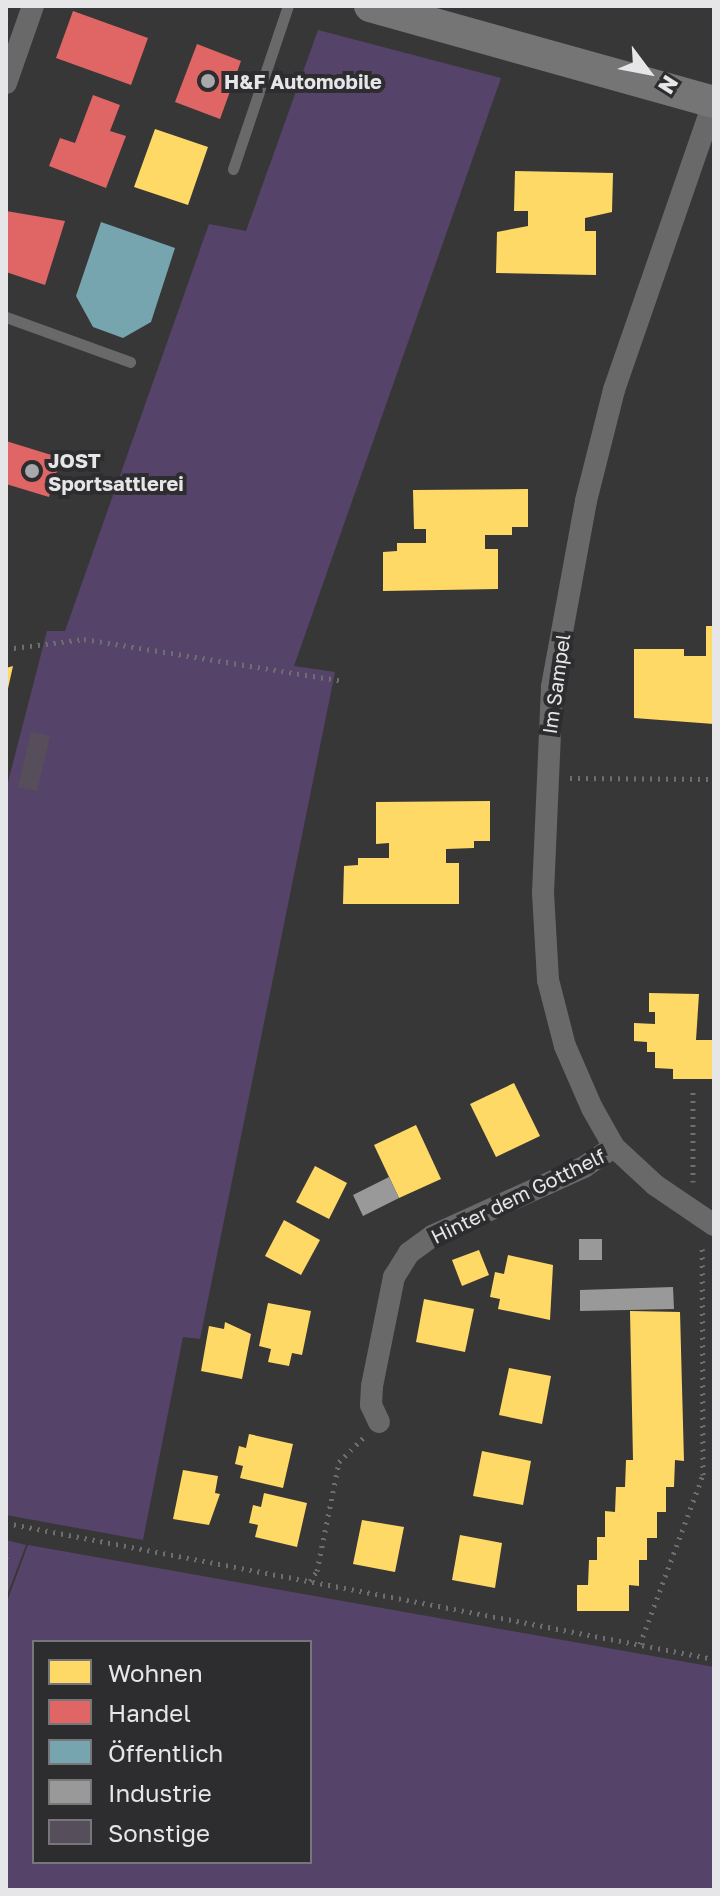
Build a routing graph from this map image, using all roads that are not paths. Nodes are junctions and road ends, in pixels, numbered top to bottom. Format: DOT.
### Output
graph roads {
  1 [pos="33,6"];
  2 [pos="288,6"];
  3 [pos="370,6"];
  4 [pos="6,83"];
  5 [pos="714,101"];
  6 [pos="233,169"];
  7 [pos="6,317"];
  8 [pos="130,362"];
  9 [pos="614,1147"];
  10 [pos="706,1220"];
  11 [pos="379,1422"];
  1 -- 4 [label="street"];
  2 -- 6 [label="lane"];
  3 -- 5 [label="street"];
  5 -- 9 [label="street, Im Sampel"];
  7 -- 8 [label="lane"];
  9 -- 10 [label="street, Im Sampel"];
  9 -- 11 [label="street, Hinter dem Gotthelf"];
}
